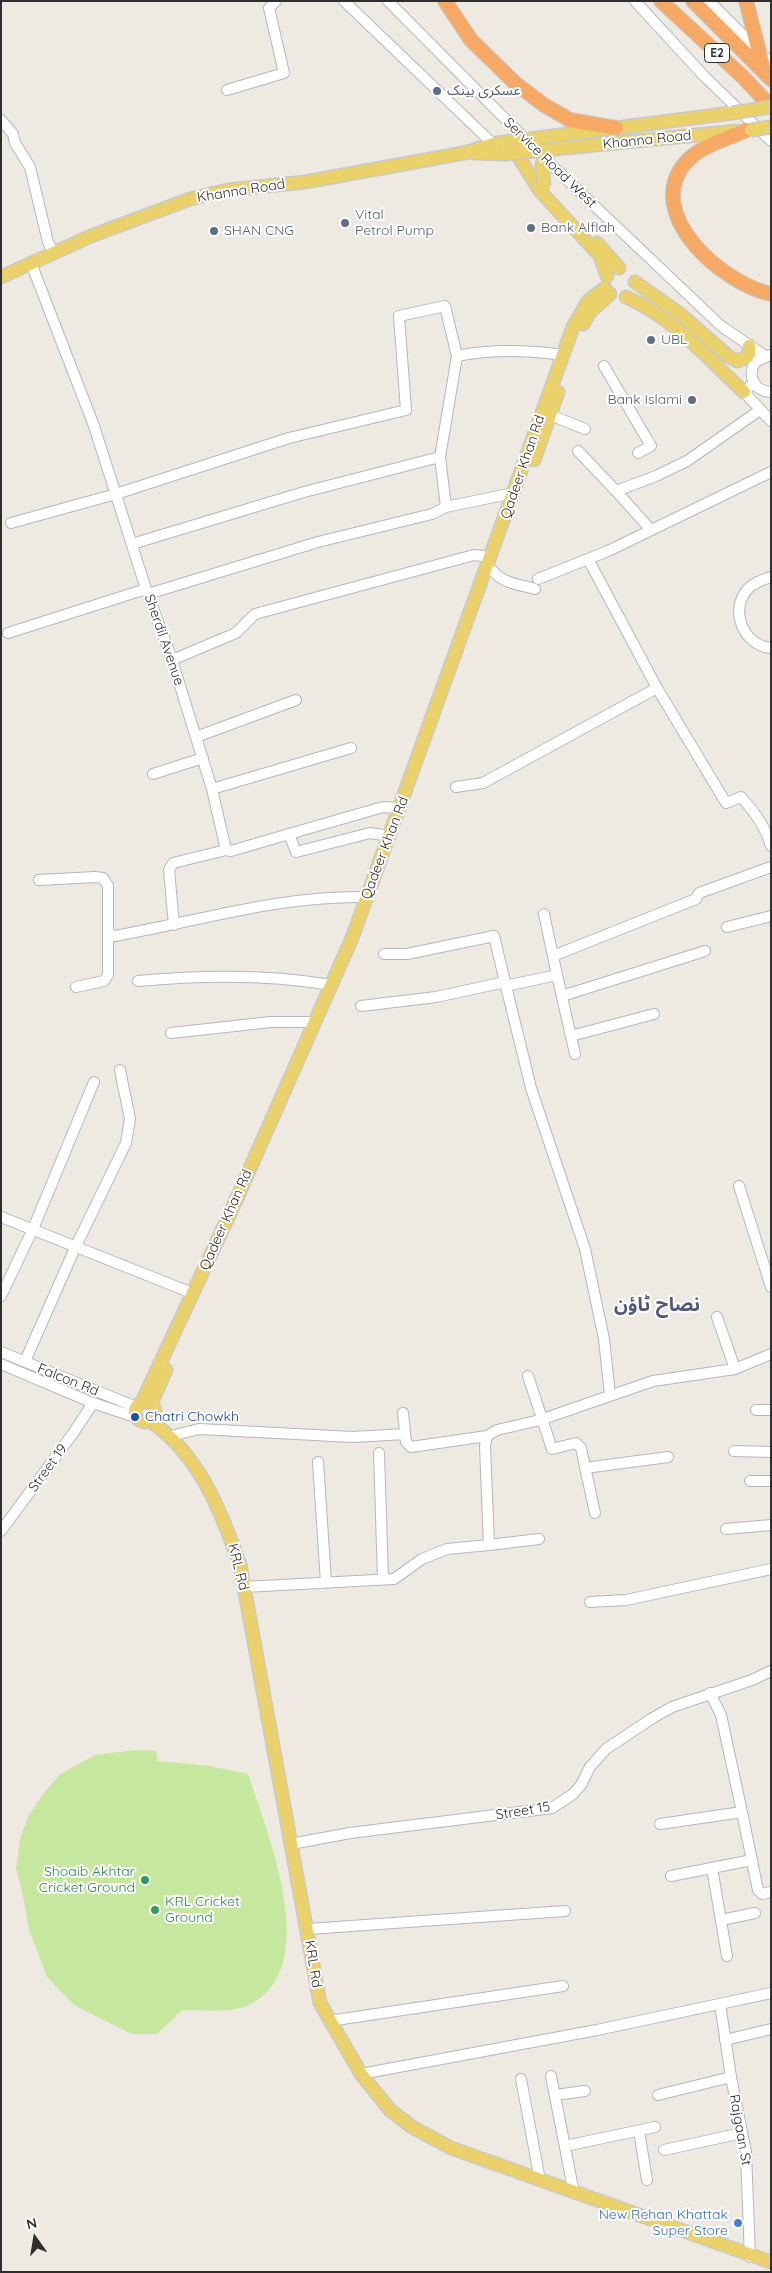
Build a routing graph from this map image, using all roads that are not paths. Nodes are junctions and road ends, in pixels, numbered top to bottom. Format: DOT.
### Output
graph roads {
  1 [pos="276,1"];
  2 [pos="344,1"];
  3 [pos="388,1"];
  4 [pos="445,1"];
  5 [pos="635,1"];
  6 [pos="661,1"];
  7 [pos="693,1"];
  8 [pos="710,1"];
  9 [pos="746,1"];
  10 [pos="759,52"];
  11 [pos="769,72"];
  12 [pos="227,90"];
  13 [pos="771,107"];
  14 [pos="1,120"];
  15 [pos="771,127"];
  16 [pos="616,128"];
  17 [pos="749,130"];
  18 [pos="771,141"];
  19 [pos="494,143"];
  20 [pos="550,145"];
  21 [pos="464,152"];
  22 [pos="511,153"];
  23 [pos="53,252"];
  24 [pos="31,263"];
  25 [pos="619,268"];
  26 [pos="1,277"];
  27 [pos="635,282"];
  28 [pos="607,286"];
  29 [pos="771,294"];
  30 [pos="626,297"];
  31 [pos="750,346"];
  32 [pos="563,354"];
  33 [pos="457,356"];
  34 [pos="768,356"];
  35 [pos="604,366"];
  36 [pos="749,388"];
  37 [pos="768,394"];
  38 [pos="760,410"];
  39 [pos="550,415"];
  40 [pos="771,421"];
  41 [pos="585,429"];
  42 [pos="578,451"];
  43 [pos="638,453"];
  44 [pos="440,458"];
  45 [pos="771,472"];
  46 [pos="616,491"];
  47 [pos="513,493"];
  48 [pos="116,494"];
  49 [pos="446,507"];
  50 [pos="11,522"];
  51 [pos="651,530"];
  52 [pos="132,544"];
  53 [pos="491,557"];
  54 [pos="588,559"];
  55 [pos="493,571"];
  56 [pos="771,577"];
  57 [pos="147,592"];
  58 [pos="8,633"];
  59 [pos="771,648"];
  60 [pos="172,660"];
  61 [pos="657,688"];
  62 [pos="296,700"];
  63 [pos="196,737"];
  64 [pos="351,748"];
  65 [pos="203,758"];
  66 [pos="153,774"];
  67 [pos="456,787"];
  68 [pos="212,789"];
  69 [pos="401,808"];
  70 [pos="289,834"];
  71 [pos="390,836"];
  72 [pos="771,846"];
  73 [pos="226,850"];
  74 [pos="771,867"];
  75 [pos="39,880"];
  76 [pos="366,897"];
  77 [pos="544,914"];
  78 [pos="771,916"];
  79 [pos="174,925"];
  80 [pos="727,927"];
  81 [pos="110,934"];
  82 [pos="705,951"];
  83 [pos="384,954"];
  84 [pos="553,956"];
  85 [pos="557,975"];
  86 [pos="138,981"];
  87 [pos="505,984"];
  88 [pos="332,985"];
  89 [pos="76,987"];
  90 [pos="562,996"];
  91 [pos="362,1006"];
  92 [pos="654,1014"];
  93 [pos="314,1022"];
  94 [pos="171,1033"];
  95 [pos="571,1036"];
  96 [pos="575,1054"];
  97 [pos="120,1070"];
  98 [pos="94,1082"];
  99 [pos="739,1186"];
  100 [pos="1,1218"];
  101 [pos="33,1229"];
  102 [pos="75,1248"];
  103 [pos="771,1287"];
  104 [pos="192,1293"];
  105 [pos="1,1296"];
  106 [pos="717,1317"];
  107 [pos="1,1352"];
  108 [pos="771,1354"];
  109 [pos="26,1359"];
  110 [pos="1,1364"];
  111 [pos="736,1369"];
  112 [pos="528,1376"];
  113 [pos="610,1394"];
  114 [pos="93,1403"];
  115 [pos="141,1408"];
  116 [pos="756,1410"];
  117 [pos="771,1410"];
  118 [pos="403,1413"];
  119 [pos="540,1420"];
  120 [pos="405,1434"];
  121 [pos="171,1436"];
  122 [pos="487,1436"];
  123 [pos="734,1450"];
  124 [pos="771,1452"];
  125 [pos="379,1453"];
  126 [pos="668,1457"];
  127 [pos="318,1462"];
  128 [pos="585,1468"];
  129 [pos="750,1480"];
  130 [pos="771,1480"];
  131 [pos="594,1513"];
  132 [pos="771,1525"];
  133 [pos="726,1529"];
  134 [pos="1,1531"];
  135 [pos="539,1539"];
  136 [pos="489,1545"];
  137 [pos="771,1569"];
  138 [pos="383,1579"];
  139 [pos="326,1582"];
  140 [pos="244,1587"];
  141 [pos="590,1602"];
  142 [pos="771,1670"];
  143 [pos="710,1694"];
  144 [pos="742,1812"];
  145 [pos="660,1824"];
  146 [pos="291,1844"];
  147 [pos="752,1860"];
  148 [pos="712,1868"];
  149 [pos="671,1876"];
  150 [pos="771,1892"];
  151 [pos="566,1911"];
  152 [pos="755,1913"];
  153 [pos="720,1920"];
  154 [pos="308,1929"];
  155 [pos="727,1956"];
  156 [pos="563,1986"];
  157 [pos="771,1993"];
  158 [pos="720,2004"];
  159 [pos="329,2021"];
  160 [pos="771,2029"];
  161 [pos="725,2040"];
  162 [pos="361,2074"];
  163 [pos="551,2076"];
  164 [pos="731,2077"];
  165 [pos="521,2078"];
  166 [pos="585,2090"];
  167 [pos="555,2095"];
  168 [pos="658,2095"];
  169 [pos="654,2128"];
  170 [pos="639,2131"];
  171 [pos="742,2133"];
  172 [pos="565,2146"];
  173 [pos="664,2150"];
  174 [pos="540,2180"];
  175 [pos="648,2180"];
  176 [pos="574,2193"];
  177 [pos="750,2257"];
  178 [pos="771,2262"];
  1 -- 12 [label="street"];
  2 -- 19 [label="street, Service Road West"];
  3 -- 31 [label="street, Service Road West"];
  4 -- 16 [label="highway"];
  5 -- 18 [label="street"];
  6 -- 13 [label="highway, E2"];
  7 -- 11 [label="highway, E2"];
  8 -- 10 [label="street"];
  9 -- 10 [label="highway"];
  10 -- 11 [label="highway"];
  13 -- 16 [label="main road, Khanna Road, bridge"];
  14 -- 23 [label="street"];
  15 -- 17 [label="main road, Khanna Road, bridge"];
  16 -- 20 [label="main road, Khanna Road"];
  17 -- 20 [label="main road, Khanna Road"];
  17 -- 29 [label="highway"];
  19 -- 20 [label="main road, Khanna Road, bridge"];
  19 -- 21 [label="main road, Khanna Road"];
  20 -- 22 [label="main road, Khanna Road, bridge"];
  20 -- 25 [label="main road, bridge"];
  21 -- 22 [label="main road, Khanna Road"];
  21 -- 23 [label="main road, Khanna Road"];
  22 -- 28 [label="main road"];
  23 -- 24 [label="main road, Khanna Road"];
  24 -- 26 [label="main road, Khanna Road"];
  24 -- 48 [label="street, Sherdil Avenue"];
  25 -- 27 [label="main road"];
  25 -- 28 [label="main road"];
  27 -- 30 [label="main road"];
  27 -- 31 [label="main road"];
  28 -- 30 [label="main road"];
  28 -- 32 [label="main road, Qadeer Khan Rd"];
  28 -- 39 [label="main road, Qadeer Khan Rd"];
  30 -- 36 [label="main road"];
  31 -- 34 [label="street, Service Road West"];
  32 -- 33 [label="street"];
  32 -- 47 [label="main road, Qadeer Khan Rd"];
  33 -- 44 [label="street"];
  33 -- 48 [label="street"];
  34 -- 36 [label="street"];
  35 -- 43 [label="street"];
  36 -- 37 [label="street"];
  36 -- 38 [label="street"];
  38 -- 40 [label="street"];
  38 -- 46 [label="street"];
  39 -- 41 [label="street"];
  39 -- 55 [label="main road, Qadeer Khan Rd"];
  42 -- 46 [label="street"];
  44 -- 49 [label="street"];
  44 -- 52 [label="street"];
  45 -- 51 [label="street"];
  46 -- 51 [label="street"];
  47 -- 49 [label="street"];
  47 -- 53 [label="main road, Qadeer Khan Rd"];
  48 -- 50 [label="street"];
  48 -- 52 [label="street, Sherdil Avenue"];
  49 -- 57 [label="street"];
  51 -- 54 [label="street"];
  52 -- 57 [label="street, Sherdil Avenue"];
  53 -- 60 [label="street"];
  53 -- 69 [label="main road, Qadeer Khan Rd"];
  54 -- 55 [label="street"];
  54 -- 61 [label="street"];
  55 -- 115 [label="main road, Qadeer Khan Rd"];
  56 -- 59 [label="street"];
  57 -- 58 [label="street"];
  57 -- 60 [label="street, Sherdil Avenue"];
  60 -- 63 [label="street, Sherdil Avenue"];
  61 -- 67 [label="street"];
  61 -- 72 [label="street"];
  62 -- 63 [label="street"];
  63 -- 65 [label="street, Sherdil Avenue"];
  64 -- 68 [label="street"];
  65 -- 66 [label="street"];
  65 -- 68 [label="street, Sherdil Avenue"];
  68 -- 73 [label="street, Sherdil Avenue"];
  69 -- 70 [label="street"];
  69 -- 71 [label="main road, Qadeer Khan Rd"];
  70 -- 71 [label="street"];
  70 -- 73 [label="street"];
  71 -- 76 [label="main road, Qadeer Khan Rd"];
  73 -- 79 [label="street"];
  74 -- 84 [label="street"];
  75 -- 81 [label="street"];
  76 -- 79 [label="street"];
  76 -- 88 [label="main road, Qadeer Khan Rd"];
  77 -- 84 [label="street"];
  78 -- 80 [label="street"];
  79 -- 81 [label="street"];
  81 -- 89 [label="street"];
  82 -- 90 [label="street"];
  83 -- 87 [label="street"];
  84 -- 85 [label="street"];
  85 -- 87 [label="street"];
  85 -- 90 [label="street"];
  86 -- 88 [label="street"];
  87 -- 91 [label="street"];
  87 -- 113 [label="street"];
  88 -- 93 [label="main road, Qadeer Khan Rd"];
  90 -- 95 [label="street"];
  92 -- 95 [label="street"];
  93 -- 94 [label="street"];
  93 -- 104 [label="main road, Qadeer Khan Rd"];
  95 -- 96 [label="street"];
  97 -- 102 [label="street"];
  98 -- 101 [label="street"];
  99 -- 103 [label="street"];
  100 -- 101 [label="street"];
  101 -- 102 [label="street"];
  101 -- 105 [label="street"];
  102 -- 104 [label="street"];
  102 -- 109 [label="street"];
  104 -- 115 [label="main road, Qadeer Khan Rd"];
  106 -- 111 [label="street"];
  107 -- 115 [label="street, Falcon Rd"];
  108 -- 111 [label="street"];
  110 -- 114 [label="street, Falcon Rd"];
  111 -- 113 [label="street"];
  112 -- 119 [label="street"];
  113 -- 119 [label="street"];
  114 -- 115 [label="street, Falcon Rd"];
  114 -- 134 [label="street, Street 19"];
  115 -- 121 [label="main road, KRL Rd"];
  116 -- 117 [label="street"];
  118 -- 120 [label="street"];
  119 -- 122 [label="street"];
  119 -- 128 [label="street"];
  120 -- 121 [label="street"];
  120 -- 122 [label="street"];
  121 -- 140 [label="main road, KRL Rd"];
  122 -- 136 [label="street"];
  123 -- 124 [label="street"];
  125 -- 138 [label="street"];
  126 -- 128 [label="street"];
  127 -- 139 [label="street"];
  128 -- 131 [label="street"];
  129 -- 130 [label="street"];
  132 -- 133 [label="street"];
  135 -- 136 [label="street"];
  136 -- 138 [label="street"];
  137 -- 141 [label="street"];
  138 -- 139 [label="street"];
  139 -- 140 [label="street"];
  140 -- 146 [label="main road, KRL Rd"];
  142 -- 143 [label="street, Street 15"];
  143 -- 144 [label="street"];
  143 -- 146 [label="street, Street 15"];
  144 -- 145 [label="street"];
  144 -- 147 [label="street"];
  146 -- 154 [label="main road, KRL Rd"];
  147 -- 148 [label="street"];
  147 -- 150 [label="street"];
  148 -- 149 [label="street"];
  148 -- 153 [label="street"];
  151 -- 154 [label="street"];
  152 -- 153 [label="street"];
  153 -- 155 [label="street"];
  154 -- 159 [label="main road, KRL Rd"];
  156 -- 159 [label="street"];
  157 -- 158 [label="street"];
  158 -- 161 [label="street, Rajgaan St"];
  158 -- 162 [label="street"];
  159 -- 162 [label="main road, KRL Rd"];
  160 -- 161 [label="street"];
  161 -- 164 [label="street, Rajgaan St"];
  162 -- 174 [label="main road, KRL Rd"];
  163 -- 167 [label="street"];
  164 -- 168 [label="street"];
  164 -- 171 [label="street, Rajgaan St"];
  165 -- 174 [label="street"];
  166 -- 167 [label="street"];
  167 -- 172 [label="street"];
  169 -- 170 [label="street"];
  170 -- 172 [label="street"];
  170 -- 175 [label="street"];
  171 -- 173 [label="street"];
  171 -- 177 [label="street, Rajgaan St"];
  172 -- 176 [label="street"];
  174 -- 176 [label="main road, KRL Rd"];
  176 -- 177 [label="main road, KRL Rd"];
  177 -- 178 [label="main road, KRL Rd"];
}
